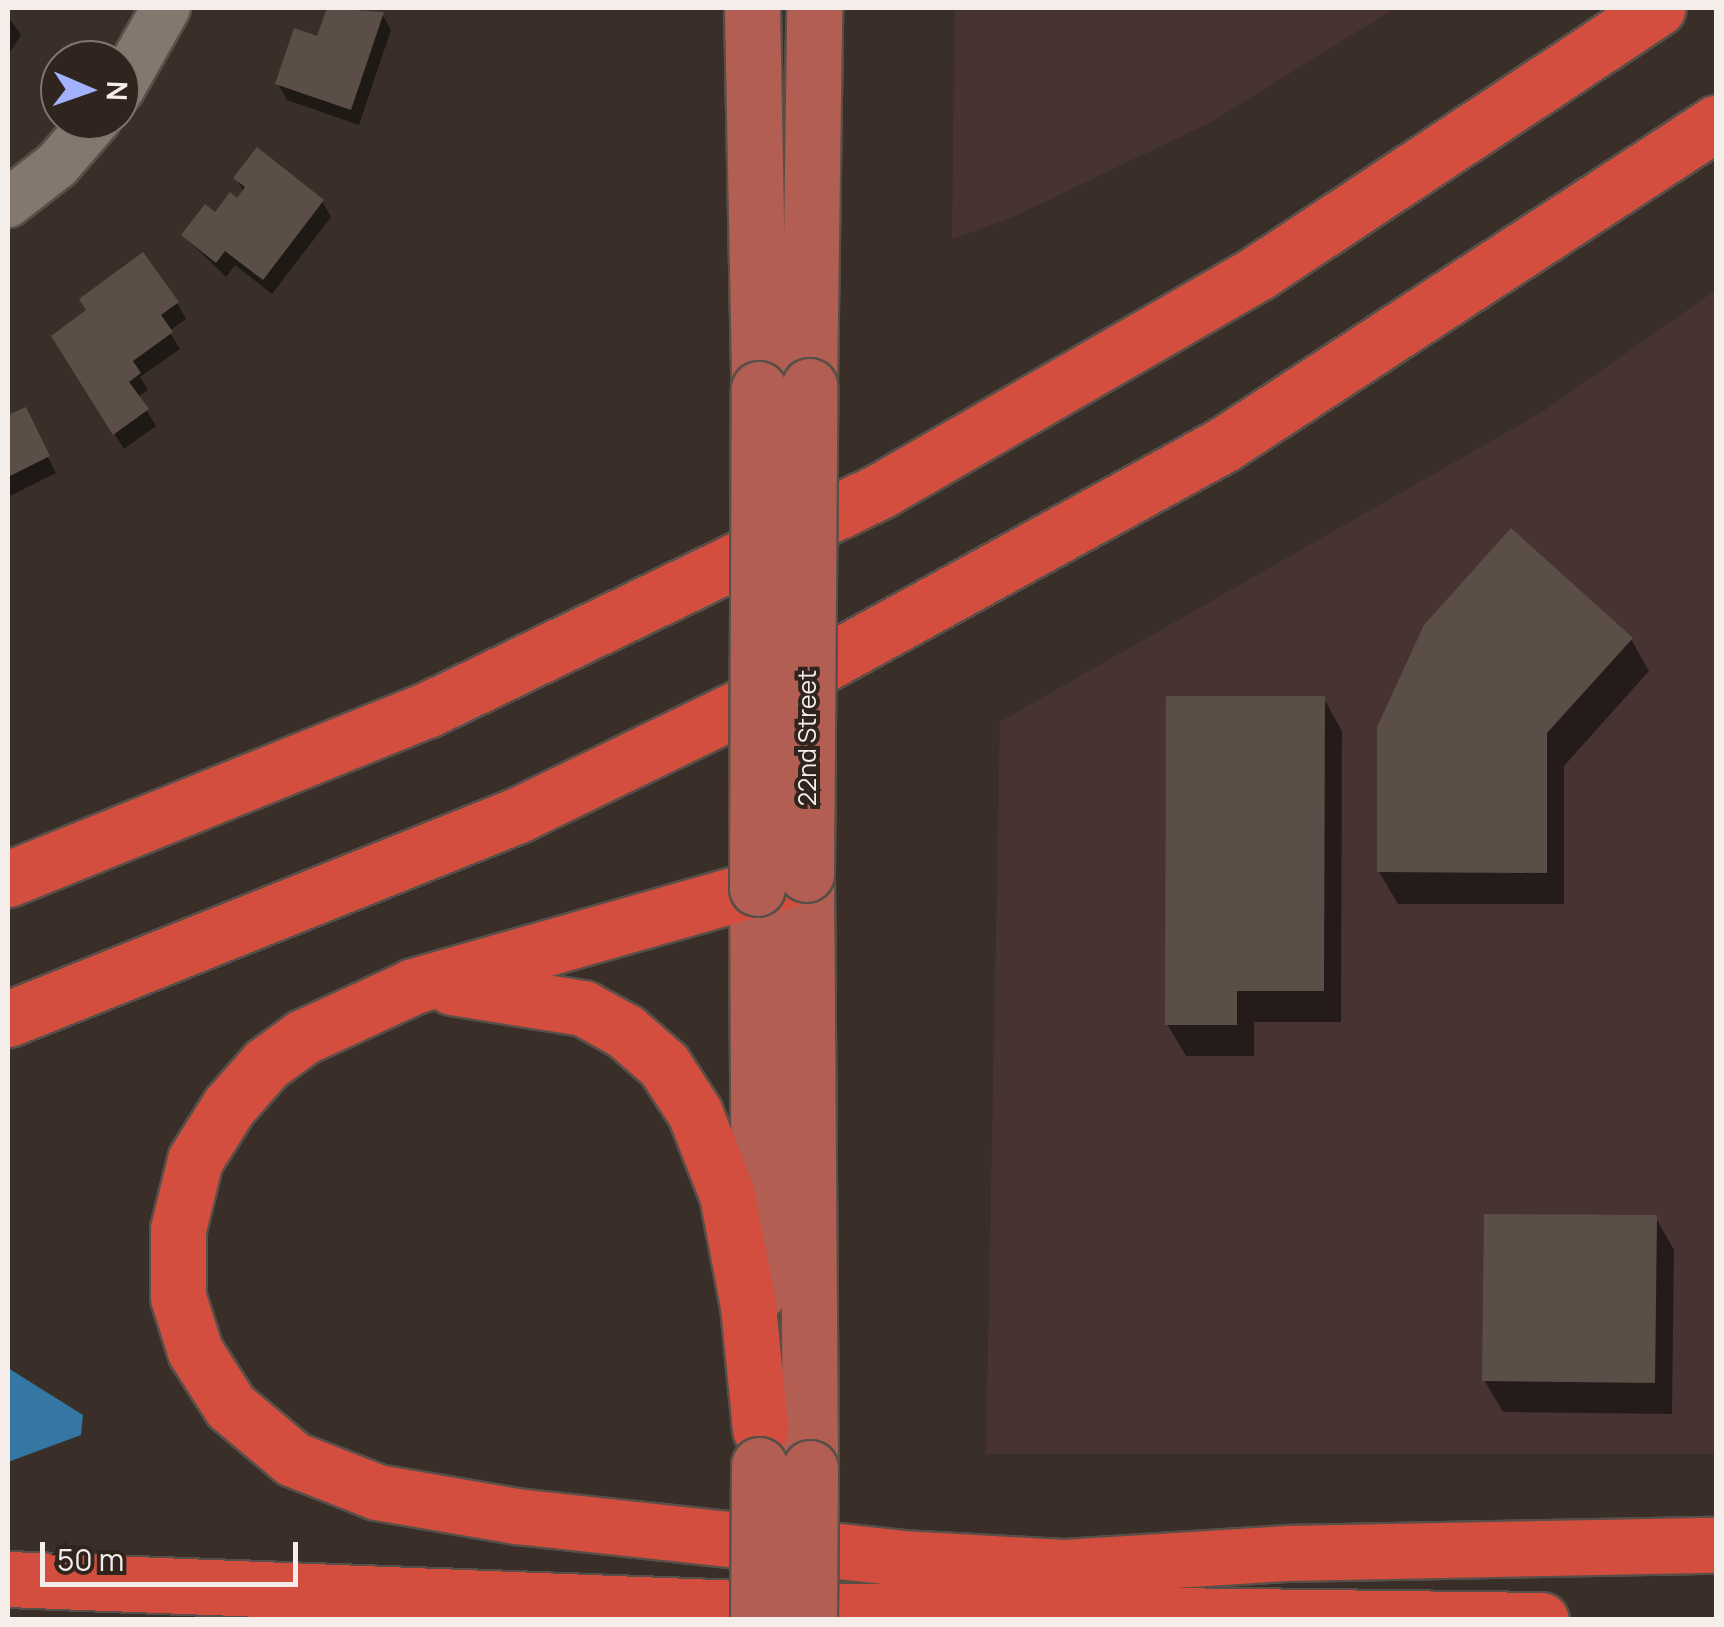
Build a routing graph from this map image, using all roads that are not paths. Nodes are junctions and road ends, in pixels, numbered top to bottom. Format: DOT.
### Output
graph roads {
  1 [pos="166,8"];
  2 [pos="752,8"];
  3 [pos="814,8"];
  4 [pos="1658,8"];
  5 [pos="140,53"];
  6 [pos="1716,124"];
  7 [pos="79,140"];
  8 [pos="8,203"];
  9 [pos="784,388"];
  10 [pos="8,878"];
  11 [pos="782,881"];
  12 [pos="414,986"];
  13 [pos="8,1019"];
  14 [pos="776,1454"];
  15 [pos="1716,1545"];
  16 [pos="1068,1567"];
  17 [pos="8,1579"];
  18 [pos="500,1599"];
  19 [pos="758,1620"];
  20 [pos="809,1620"];
  21 [pos="1541,1620"];
  1 -- 5 [label="street"];
  2 -- 9 [label="main road, 22nd Street"];
  3 -- 9 [label="main road, 22nd Street"];
  4 -- 10 [label="highway"];
  6 -- 13 [label="highway"];
  7 -- 8 [label="street"];
  9 -- 11 [label="main road, 22nd Street, bridge"];
  11 -- 12 [label="highway"];
  11 -- 14 [label="main road, 22nd Street"];
  12 -- 14 [label="highway"];
  12 -- 16 [label="highway"];
  14 -- 19 [label="main road, bridge"];
  14 -- 20 [label="main road, bridge"];
  15 -- 16 [label="highway"];
  16 -- 18 [label="highway"];
  17 -- 18 [label="highway"];
  18 -- 21 [label="highway"];
}
